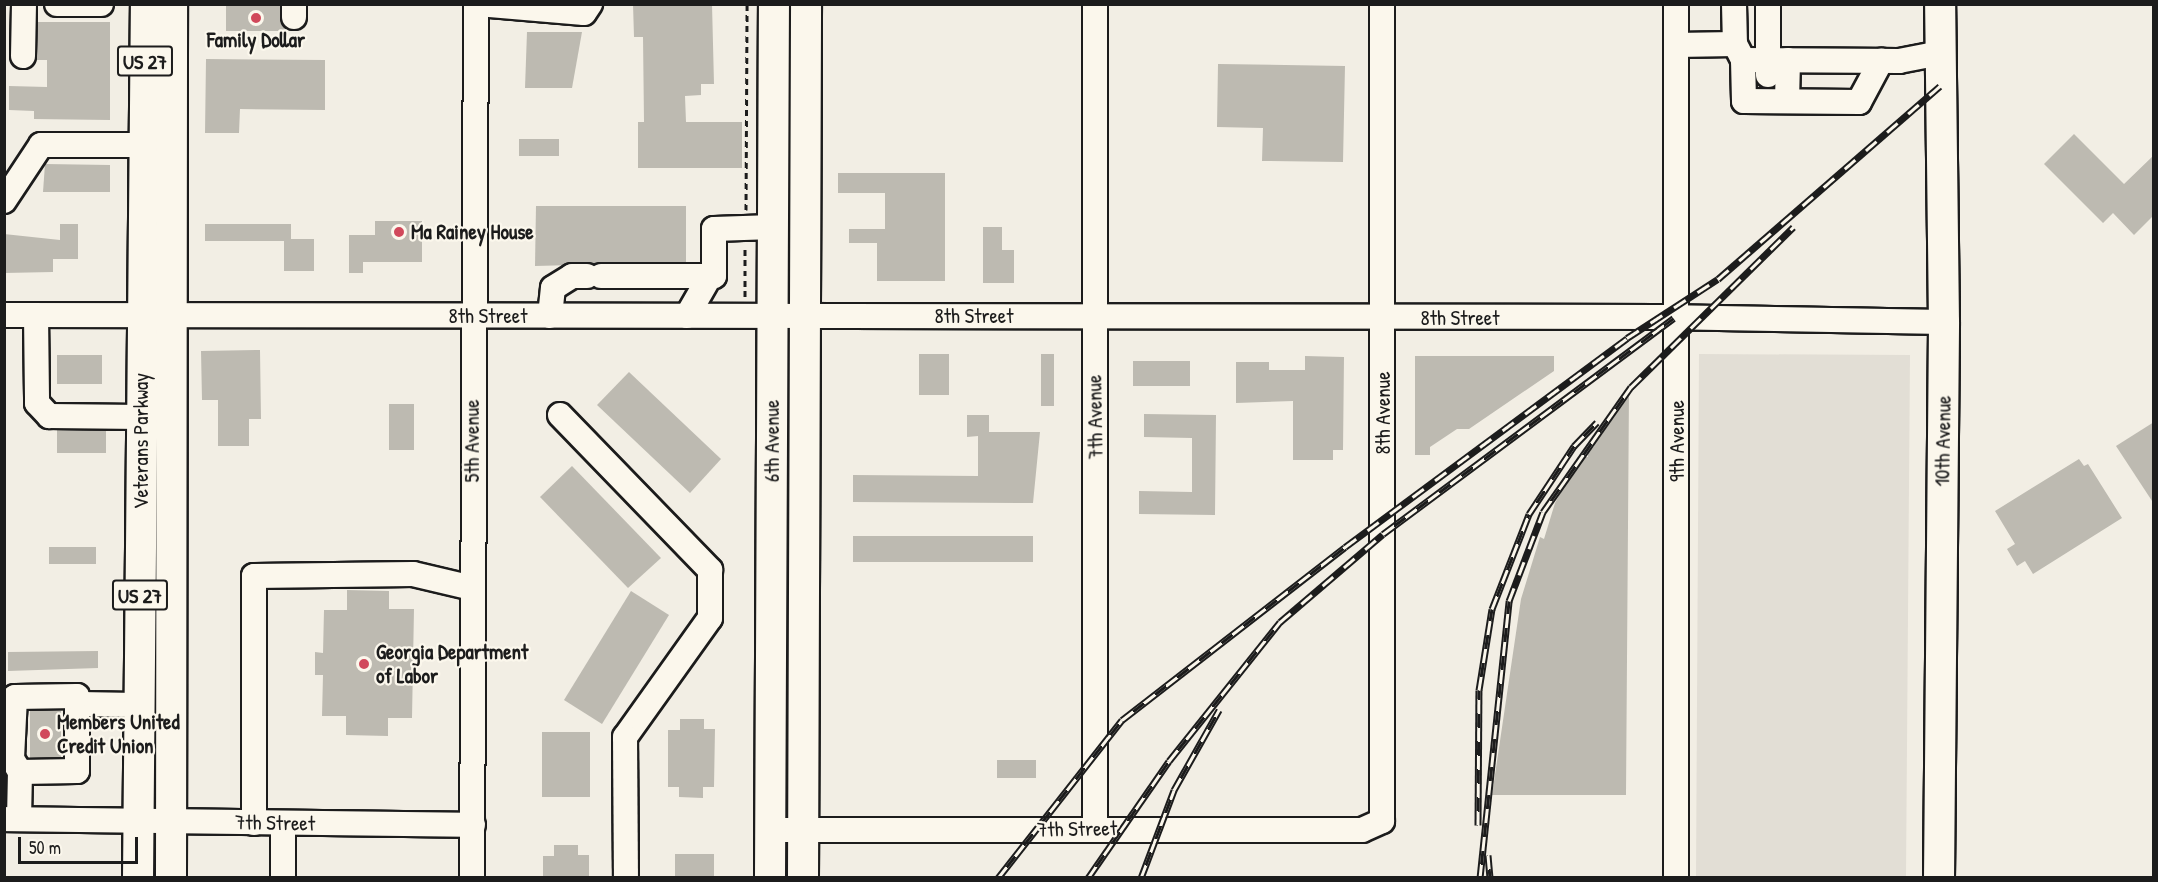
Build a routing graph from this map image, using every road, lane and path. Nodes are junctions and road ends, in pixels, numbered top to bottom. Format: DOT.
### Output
graph roads {
  1 [pos="24,4"];
  2 [pos="57,4"];
  3 [pos="101,4"];
  4 [pos="146,4"];
  5 [pos="171,4"];
  6 [pos="186,4"];
  7 [pos="477,4"];
  8 [pos="590,4"];
  9 [pos="747,4"];
  10 [pos="774,4"];
  11 [pos="806,4"];
  12 [pos="1095,4"];
  13 [pos="1382,4"];
  14 [pos="1676,4"];
  15 [pos="1734,4"];
  16 [pos="1767,4"];
  17 [pos="1940,4"];
  18 [pos="171,45"];
  19 [pos="1676,45"];
  20 [pos="1739,52"];
  21 [pos="1940,53"];
  22 [pos="22,56"];
  23 [pos="1881,61"];
  24 [pos="1774,82"];
  25 [pos="144,145"];
  26 [pos="4,201"];
  27 [pos="759,228"];
  28 [pos="710,276"];
  29 [pos="156,313"];
  30 [pos="4,315"];
  31 [pos="36,315"];
  32 [pos="472,316"];
  33 [pos="550,316"];
  34 [pos="687,316"];
  35 [pos="759,317"];
  36 [pos="1094,317"];
  37 [pos="1676,317"];
  38 [pos="805,318"];
  39 [pos="1383,318"];
  40 [pos="1944,322"];
  41 [pos="560,415"];
  42 [pos="142,417"];
  43 [pos="472,588"];
  44 [pos="77,704"];
  45 [pos="140,705"];
  46 [pos="20,772"];
  47 [pos="12,819"];
  48 [pos="139,820"];
  49 [pos="171,821"];
  50 [pos="1382,821"];
  51 [pos="254,823"];
  52 [pos="283,823"];
  53 [pos="473,825"];
  54 [pos="770,830"];
  55 [pos="803,830"];
  56 [pos="1095,830"];
  57 [pos="138,878"];
  58 [pos="171,878"];
  59 [pos="283,878"];
  60 [pos="472,878"];
  61 [pos="626,878"];
  62 [pos="770,878"];
  63 [pos="803,878"];
  64 [pos="1676,878"];
  65 [pos="1939,878"];
  1 -- 22 [label="street"];
  2 -- 3 [label="street"];
  4 -- 25 [label="main road, Veterans Parkway / US 27"];
  5 -- 18 [label="main road, Veterans Parkway / US 27"];
  6 -- 18 [label="street"];
  7 -- 8 [label="street"];
  7 -- 32 [label="street, 5th Avenue"];
  9 -- 27 [label="path"];
  10 -- 27 [label="main road, 6th Avenue"];
  11 -- 38 [label="main road, 6th Avenue"];
  12 -- 36 [label="street, 7th Avenue"];
  13 -- 39 [label="street, 8th Avenue"];
  14 -- 19 [label="street, 9th Avenue"];
  15 -- 20 [label="street"];
  16 -- 24 [label="street"];
  17 -- 21 [label="main road, 10th Avenue"];
  18 -- 29 [label="main road, Veterans Parkway / US 27"];
  19 -- 20 [label="street"];
  19 -- 37 [label="street, 9th Avenue"];
  20 -- 24 [label="street"];
  20 -- 24 [label="street"];
  21 -- 23 [label="street"];
  21 -- 40 [label="main road, 10th Avenue"];
  23 -- 24 [label="street"];
  23 -- 24 [label="street"];
  25 -- 26 [label="street"];
  25 -- 29 [label="main road, Veterans Parkway / US 27"];
  27 -- 28 [label="street"];
  27 -- 35 [label="main road, 6th Avenue"];
  27 -- 35 [label="path"];
  28 -- 33 [label="street"];
  28 -- 34 [label="street"];
  29 -- 31 [label="street, 8th Street"];
  29 -- 32 [label="street, 8th Street"];
  29 -- 42 [label="main road, Veterans Parkway / US 27"];
  29 -- 49 [label="main road, Veterans Parkway / US 27"];
  30 -- 31 [label="street, 8th Street"];
  31 -- 42 [label="street"];
  32 -- 33 [label="street, 8th Street"];
  32 -- 43 [label="street, 5th Avenue"];
  33 -- 34 [label="street, 8th Street"];
  34 -- 35 [label="street, 8th Street"];
  35 -- 38 [label="street, 8th Street"];
  35 -- 54 [label="main road, 6th Avenue"];
  36 -- 38 [label="street, 8th Street"];
  36 -- 39 [label="street, 8th Street"];
  36 -- 56 [label="street, 7th Avenue"];
  37 -- 39 [label="street, 8th Street"];
  37 -- 40 [label="street, 8th Street"];
  37 -- 64 [label="street, 9th Avenue"];
  38 -- 55 [label="main road, 6th Avenue"];
  39 -- 50 [label="street, 8th Avenue"];
  40 -- 65 [label="main road, 10th Avenue"];
  41 -- 61 [label="street"];
  42 -- 45 [label="main road, Veterans Parkway / US 27"];
  43 -- 51 [label="street"];
  43 -- 53 [label="street, 5th Avenue"];
  44 -- 45 [label="street"];
  44 -- 46 [label="street"];
  44 -- 46 [label="street"];
  45 -- 48 [label="main road, Veterans Parkway / US 27"];
  46 -- 47 [label="street"];
  47 -- 48 [label="street, 7th Street"];
  48 -- 49 [label="street, 7th Street"];
  48 -- 57 [label="main road, Veterans Parkway / US 27"];
  49 -- 51 [label="street, 7th Street"];
  49 -- 58 [label="main road, Veterans Parkway / US 27"];
  50 -- 56 [label="street, 7th Street"];
  51 -- 52 [label="street, 7th Street"];
  52 -- 53 [label="street, 7th Street"];
  52 -- 59 [label="street"];
  53 -- 60 [label="street, 5th Avenue"];
  54 -- 55 [label="street, 7th Street"];
  54 -- 62 [label="main road, 6th Avenue"];
  55 -- 56 [label="street, 7th Street"];
  55 -- 63 [label="main road, 6th Avenue"];
}
